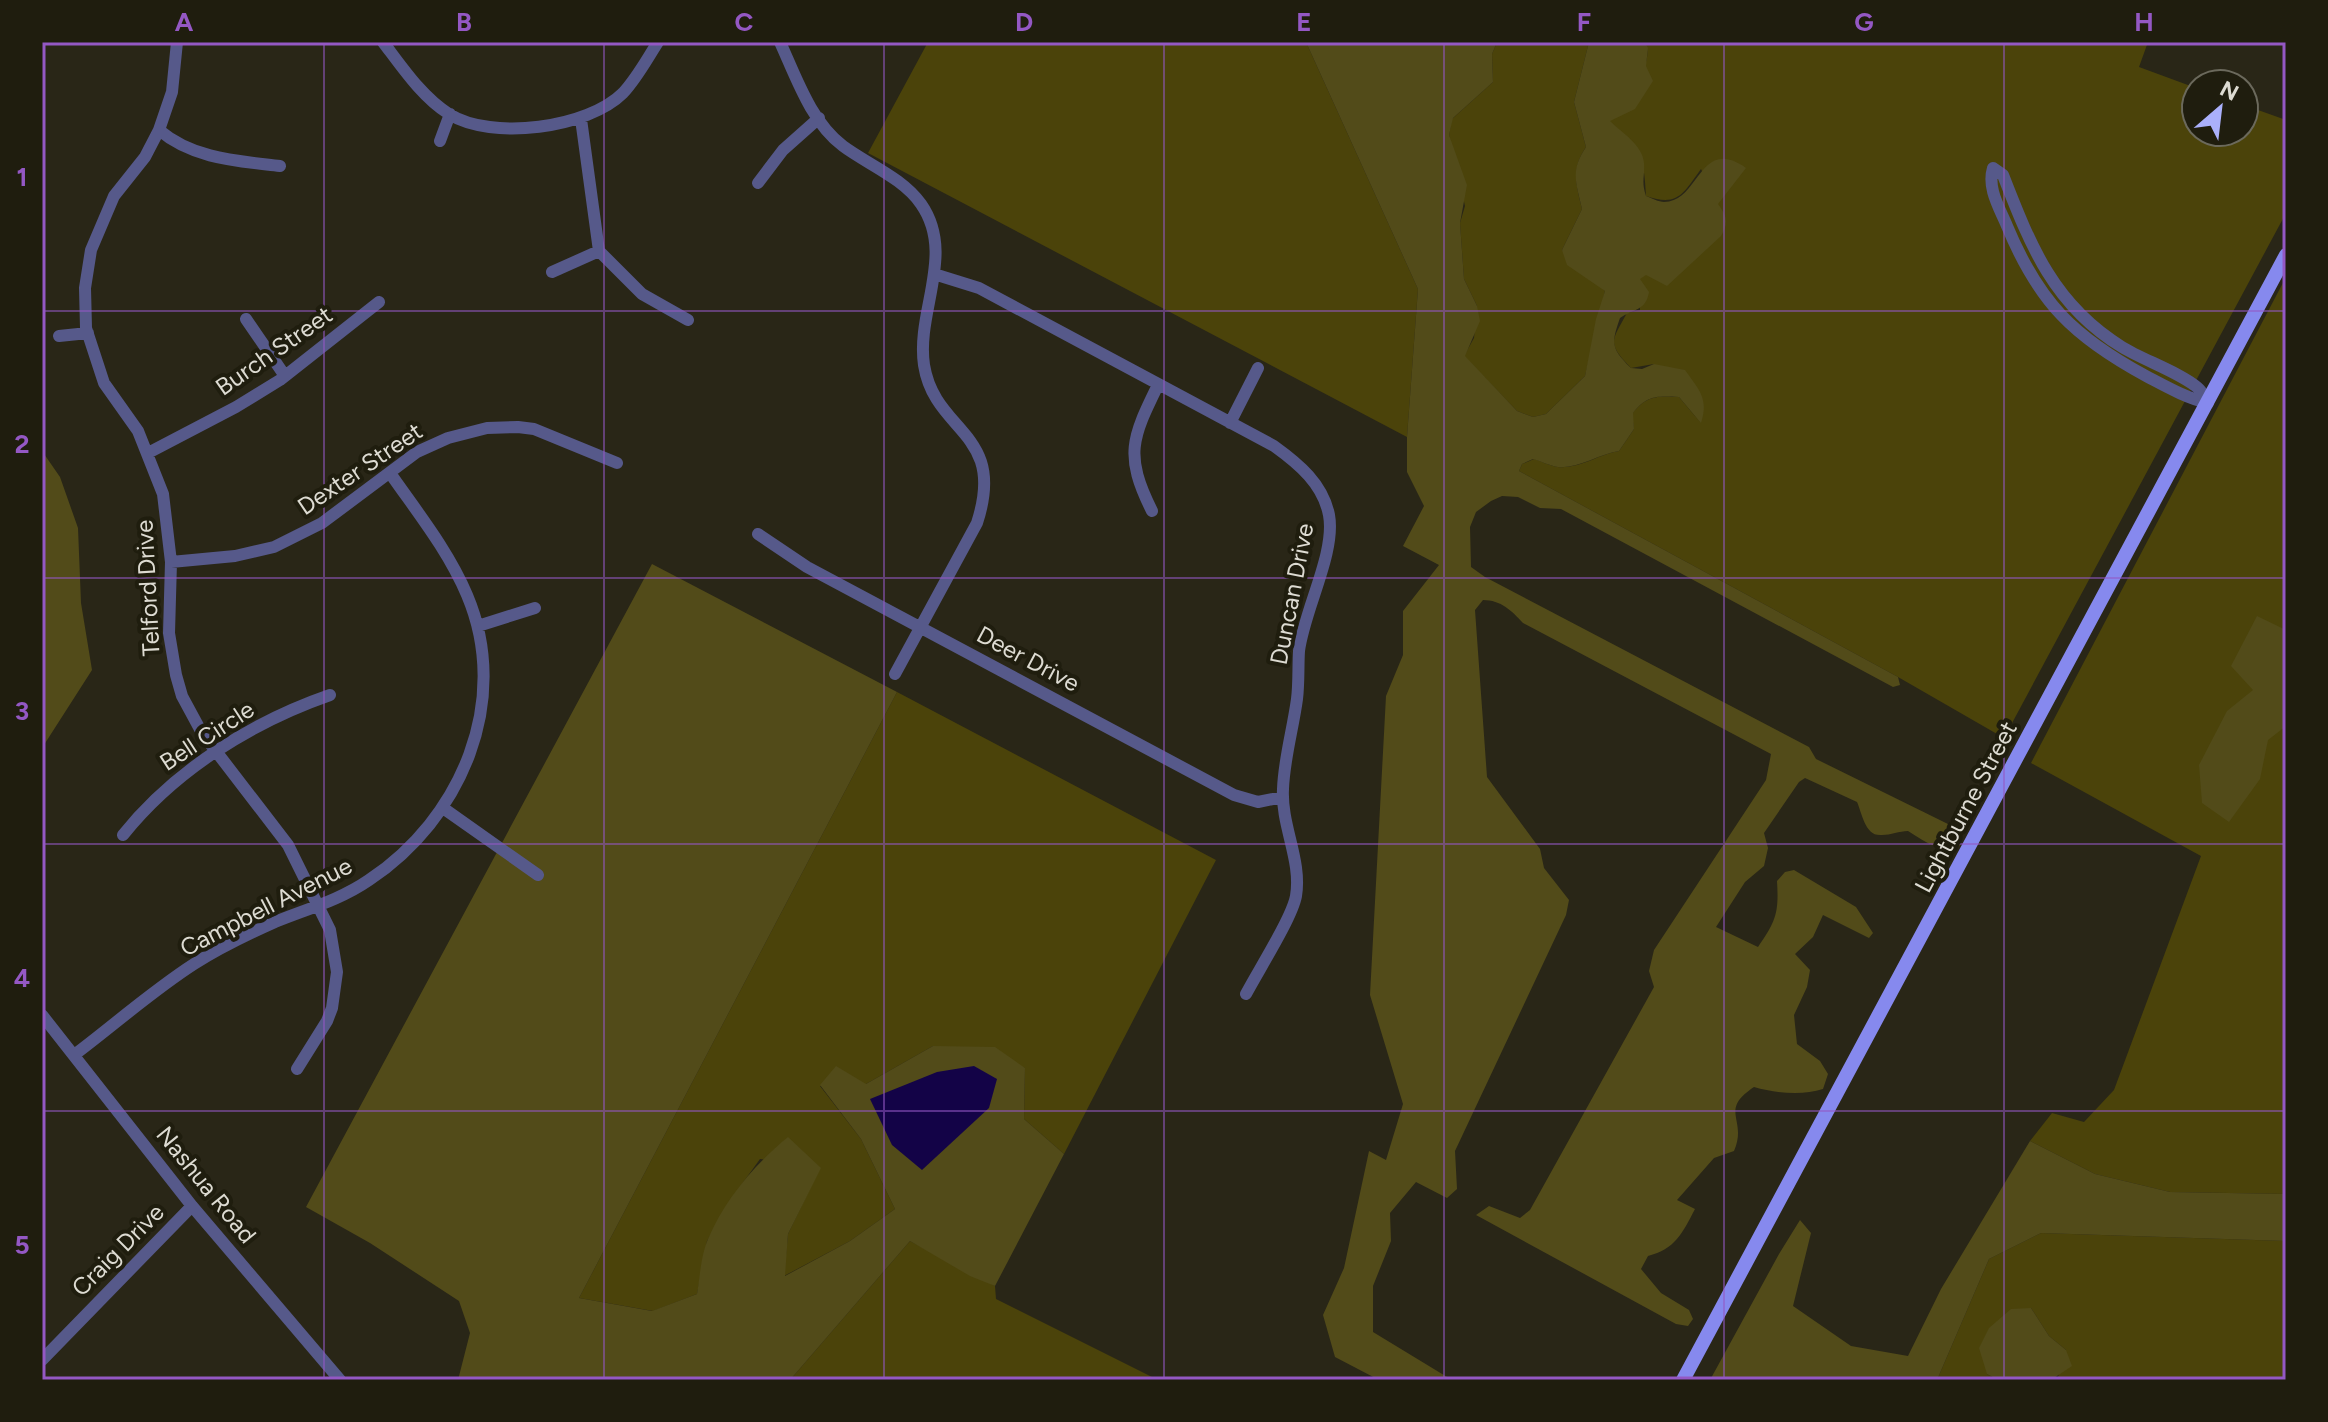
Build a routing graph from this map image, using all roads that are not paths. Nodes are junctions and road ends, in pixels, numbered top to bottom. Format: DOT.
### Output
graph roads {
  1 [pos="177,42"];
  2 [pos="383,42"];
  3 [pos="658,42"];
  4 [pos="780,42"];
  5 [pos="450,114"];
  6 [pos="819,118"];
  7 [pos="581,119"];
  8 [pos="159,130"];
  9 [pos="440,141"];
  10 [pos="280,166"];
  11 [pos="758,183"];
  12 [pos="599,251"];
  13 [pos="2286,255"];
  14 [pos="552,272"];
  15 [pos="934,274"];
  16 [pos="379,302"];
  17 [pos="2078,314"];
  18 [pos="246,319"];
  19 [pos="688,320"];
  20 [pos="2068,325"];
  21 [pos="88,333"];
  22 [pos="59,336"];
  23 [pos="1258,368"];
  24 [pos="285,376"];
  25 [pos="1158,385"];
  26 [pos="2208,403"];
  27 [pos="1230,423"];
  28 [pos="148,453"];
  29 [pos="617,463"];
  30 [pos="390,473"];
  31 [pos="1152,511"];
  32 [pos="758,534"];
  33 [pos="171,562"];
  34 [pos="535,608"];
  35 [pos="478,626"];
  36 [pos="920,627"];
  37 [pos="895,674"];
  38 [pos="330,695"];
  39 [pos="216,753"];
  40 [pos="1283,797"];
  41 [pos="443,808"];
  42 [pos="123,835"];
  43 [pos="538,875"];
  44 [pos="319,905"];
  45 [pos="1246,994"];
  46 [pos="42,1015"];
  47 [pos="74,1055"];
  48 [pos="297,1069"];
  49 [pos="192,1206"];
  50 [pos="42,1360"];
  51 [pos="340,1380"];
  52 [pos="1683,1380"];
  1 -- 8 [label="street, Telford Drive"];
  2 -- 5 [label="street"];
  3 -- 7 [label="street"];
  4 -- 6 [label="street"];
  5 -- 7 [label="street"];
  5 -- 9 [label="street"];
  6 -- 11 [label="street"];
  6 -- 15 [label="street"];
  7 -- 12 [label="street"];
  8 -- 10 [label="street"];
  8 -- 21 [label="street, Telford Drive"];
  12 -- 14 [label="street"];
  12 -- 19 [label="street"];
  13 -- 26 [label="main road, Lightburne Street"];
  15 -- 25 [label="street, Duncan Drive"];
  15 -- 36 [label="street"];
  16 -- 24 [label="street, Burch Street"];
  17 -- 20 [label="street"];
  17 -- 20 [label="street"];
  17 -- 26 [label="street"];
  18 -- 24 [label="street"];
  20 -- 26 [label="street"];
  21 -- 22 [label="street"];
  21 -- 28 [label="street, Telford Drive"];
  23 -- 27 [label="street"];
  24 -- 28 [label="street, Burch Street"];
  25 -- 27 [label="street, Duncan Drive"];
  25 -- 31 [label="street"];
  26 -- 52 [label="main road, Lightburne Street"];
  27 -- 40 [label="street, Duncan Drive"];
  28 -- 33 [label="street, Telford Drive"];
  29 -- 30 [label="street, Dexter Street"];
  30 -- 33 [label="street, Dexter Street"];
  30 -- 35 [label="street, Campbell Avenue"];
  32 -- 36 [label="street, Deer Drive"];
  33 -- 39 [label="street, Telford Drive"];
  34 -- 35 [label="street"];
  35 -- 41 [label="street, Campbell Avenue"];
  36 -- 37 [label="street"];
  36 -- 40 [label="street, Deer Drive"];
  38 -- 39 [label="street, Bell Circle"];
  39 -- 42 [label="street, Bell Circle"];
  39 -- 44 [label="street, Telford Drive"];
  40 -- 45 [label="street, Duncan Drive"];
  41 -- 43 [label="street"];
  41 -- 44 [label="street, Campbell Avenue"];
  44 -- 47 [label="street, Campbell Avenue"];
  44 -- 48 [label="street, Telford Drive"];
  46 -- 47 [label="street, Nashua Road"];
  47 -- 49 [label="street, Nashua Road"];
  49 -- 50 [label="street, Craig Drive"];
  49 -- 51 [label="street, Nashua Road"];
}
